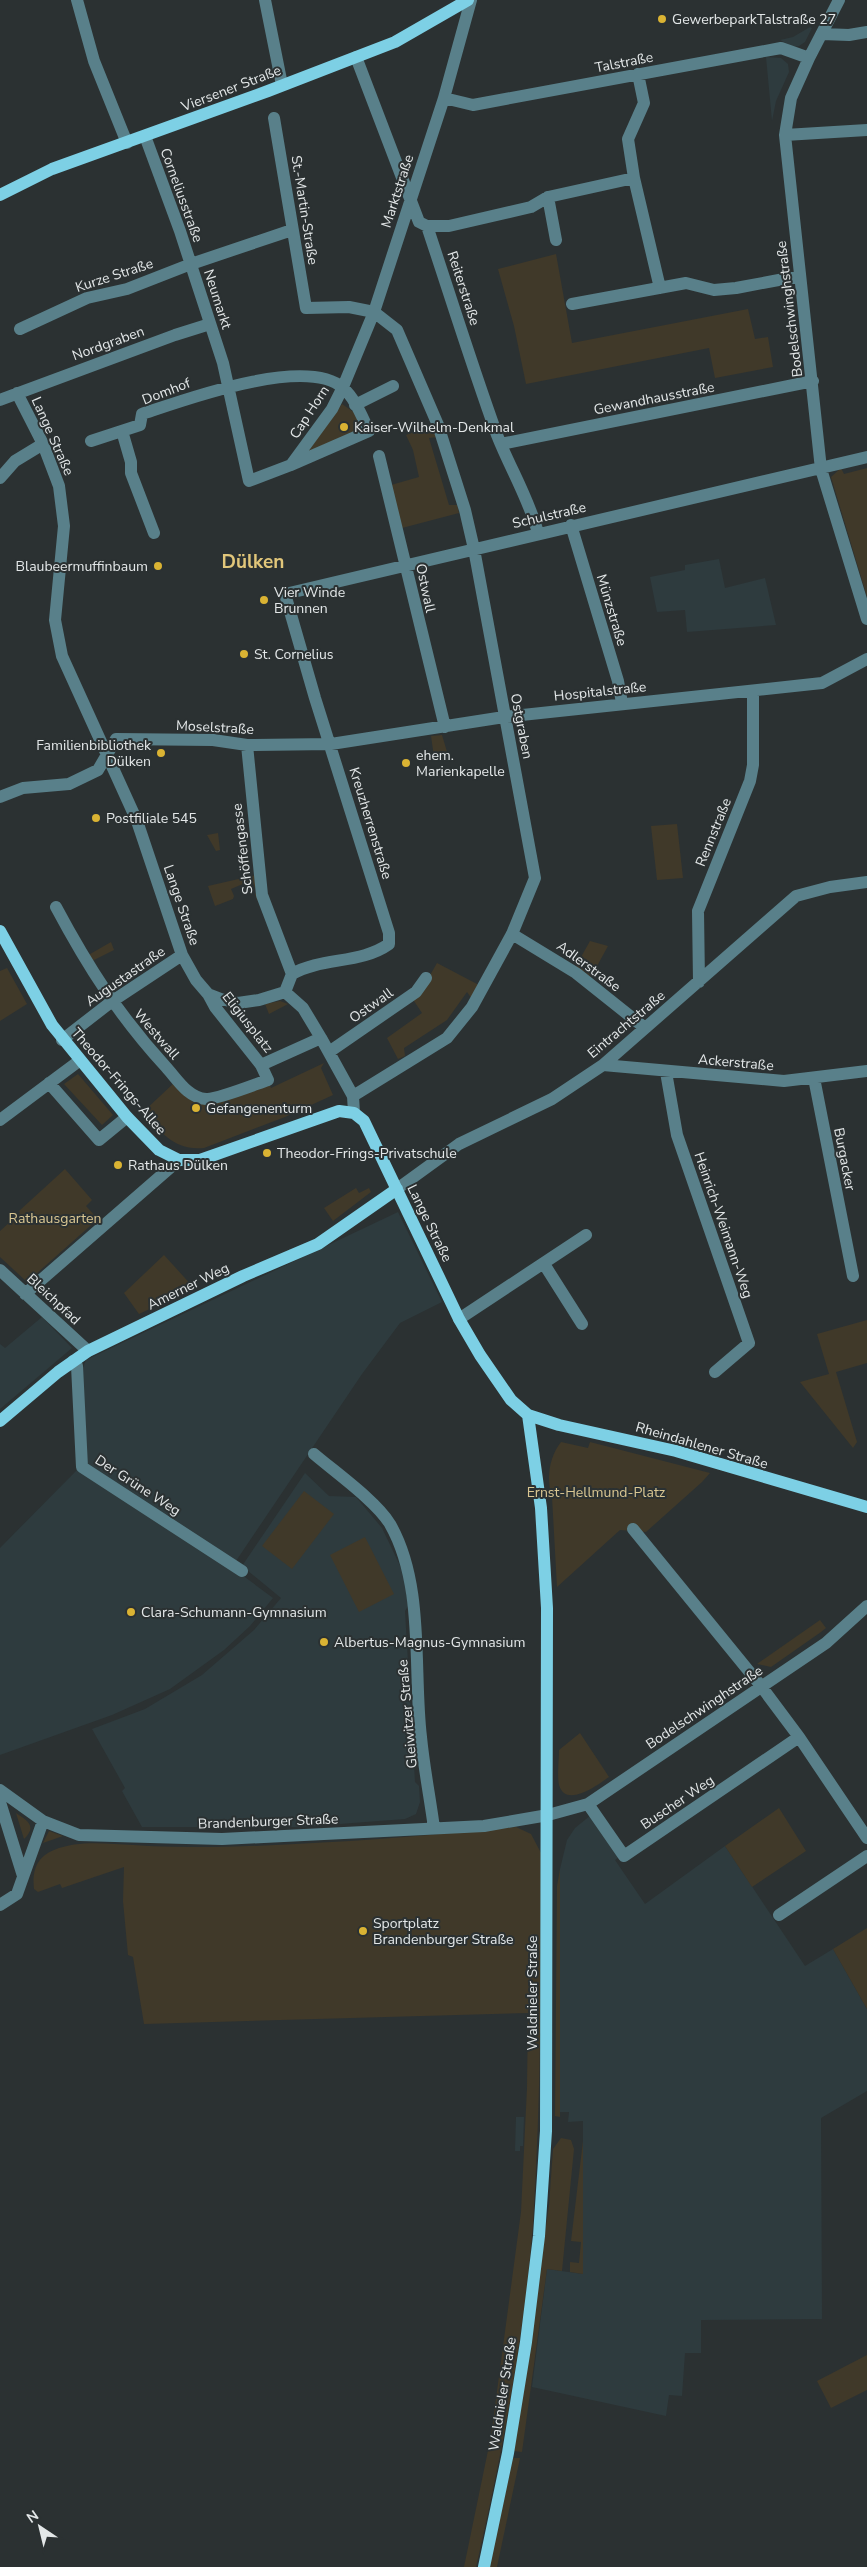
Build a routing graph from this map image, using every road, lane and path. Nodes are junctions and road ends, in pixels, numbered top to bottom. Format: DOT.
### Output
graph roads {
  1 [pos="77,0"];
  2 [pos="265,0"];
  3 [pos="469,0"];
  4 [pos="839,0"];
  5 [pos="867,32"];
  6 [pos="822,34"];
  7 [pos="356,57"];
  8 [pos="808,58"];
  9 [pos="638,74"];
  10 [pos="282,85"];
  11 [pos="444,98"];
  12 [pos="274,118"];
  13 [pos="867,130"];
  14 [pos="785,135"];
  15 [pos="145,136"];
  16 [pos="127,143"];
  17 [pos="634,178"];
  18 [pos="0,195"];
  19 [pos="548,197"];
  20 [pos="410,199"];
  21 [pos="427,226"];
  22 [pos="292,230"];
  23 [pos="556,240"];
  24 [pos="191,264"];
  25 [pos="800,276"];
  26 [pos="660,288"];
  27 [pos="572,304"];
  28 [pos="374,312"];
  29 [pos="210,324"];
  30 [pos="20,329"];
  31 [pos="813,382"];
  32 [pos="393,386"];
  33 [pos="228,387"];
  34 [pos="343,388"];
  35 [pos="17,393"];
  36 [pos="0,400"];
  37 [pos="355,405"];
  38 [pos="122,431"];
  39 [pos="91,441"];
  40 [pos="43,444"];
  41 [pos="501,444"];
  42 [pos="379,456"];
  43 [pos="867,457"];
  44 [pos="291,465"];
  45 [pos="821,469"];
  46 [pos="0,478"];
  47 [pos="571,525"];
  48 [pos="154,533"];
  49 [pos="538,533"];
  50 [pos="474,549"];
  51 [pos="406,564"];
  52 [pos="285,594"];
  53 [pos="867,619"];
  54 [pos="867,659"];
  55 [pos="753,692"];
  56 [pos="622,703"];
  57 [pos="504,717"];
  58 [pos="445,727"];
  59 [pos="331,744"];
  60 [pos="247,745"];
  61 [pos="106,754"];
  62 [pos="0,797"];
  63 [pos="867,882"];
  64 [pos="56,907"];
  65 [pos="0,931"];
  66 [pos="512,934"];
  67 [pos="182,955"];
  68 [pos="292,974"];
  69 [pos="426,978"];
  70 [pos="699,982"];
  71 [pos="285,992"];
  72 [pos="208,994"];
  73 [pos="111,1002"];
  74 [pos="645,1028"];
  75 [pos="322,1038"];
  76 [pos="62,1040"];
  77 [pos="329,1052"];
  78 [pos="79,1061"];
  79 [pos="261,1065"];
  80 [pos="603,1065"];
  81 [pos="867,1070"];
  82 [pos="666,1072"];
  83 [pos="814,1078"];
  84 [pos="49,1083"];
  85 [pos="353,1096"];
  86 [pos="354,1112"];
  87 [pos="127,1116"];
  88 [pos="0,1120"];
  89 [pos="179,1160"];
  90 [pos="397,1189"];
  91 [pos="586,1235"];
  92 [pos="544,1264"];
  93 [pos="0,1270"];
  94 [pos="853,1276"];
  95 [pos="26,1294"];
  96 [pos="460,1319"];
  97 [pos="582,1324"];
  98 [pos="88,1351"];
  99 [pos="73,1361"];
  100 [pos="715,1372"];
  101 [pos="528,1415"];
  102 [pos="0,1421"];
  103 [pos="314,1454"];
  104 [pos="867,1506"];
  105 [pos="633,1529"];
  106 [pos="242,1571"];
  107 [pos="867,1606"];
  108 [pos="761,1686"];
  109 [pos="799,1737"];
  110 [pos="0,1790"];
  111 [pos="0,1802"];
  112 [pos="588,1804"];
  113 [pos="548,1815"];
  114 [pos="42,1821"];
  115 [pos="434,1828"];
  116 [pos="867,1838"];
  117 [pos="867,1856"];
  118 [pos="23,1876"];
  119 [pos="0,1905"];
  120 [pos="779,1915"];
  121 [pos="484,2567"];
  1 -- 16 [label="street"];
  2 -- 10 [label="street"];
  3 -- 7 [label="main road, Viersener Straße"];
  3 -- 11 [label="street, Marktstraße"];
  4 -- 6 [label="street, Bodelschwinghstraße"];
  5 -- 6 [label="street"];
  6 -- 8 [label="street, Bodelschwinghstraße"];
  7 -- 10 [label="main road, Viersener Straße"];
  7 -- 20 [label="street, Reiterstraße"];
  8 -- 9 [label="street, Talstraße"];
  8 -- 14 [label="street, Bodelschwinghstraße"];
  9 -- 11 [label="street, Talstraße"];
  9 -- 17 [label="street"];
  10 -- 15 [label="main road, Viersener Straße"];
  11 -- 20 [label="street, Marktstraße"];
  12 -- 22 [label="street, St.-Martin-Straße"];
  13 -- 14 [label="street"];
  14 -- 25 [label="street, Bodelschwinghstraße"];
  15 -- 16 [label="main road, Viersener Straße"];
  15 -- 24 [label="street, Corneliusstraße"];
  16 -- 18 [label="main road, Viersener Straße"];
  17 -- 19 [label="street"];
  17 -- 26 [label="street"];
  19 -- 21 [label="street"];
  19 -- 23 [label="street"];
  20 -- 21 [label="street, Reiterstraße"];
  20 -- 28 [label="street, Marktstraße"];
  21 -- 41 [label="street, Reiterstraße"];
  22 -- 24 [label="street, Neumarkt"];
  22 -- 28 [label="street, St.-Martin-Straße"];
  24 -- 29 [label="street, Neumarkt"];
  24 -- 30 [label="street, Kurze Straße"];
  25 -- 26 [label="street"];
  25 -- 31 [label="street, Bodelschwinghstraße"];
  26 -- 27 [label="street"];
  28 -- 34 [label="street, Marktstraße"];
  28 -- 50 [label="street, Ostgraben"];
  29 -- 33 [label="street, Neumarkt"];
  29 -- 35 [label="street, Nordgraben"];
  31 -- 41 [label="street, Gewandhausstraße"];
  31 -- 45 [label="street, Bodelschwinghstraße"];
  32 -- 37 [label="street"];
  33 -- 34 [label="street"];
  33 -- 38 [label="street, Domhof"];
  33 -- 44 [label="street, Cap Horn"];
  34 -- 37 [label="street, Cap Horn"];
  34 -- 44 [label="street, Cap Horn"];
  35 -- 36 [label="street, Nordgraben"];
  35 -- 40 [label="street, Lange Straße"];
  37 -- 44 [label="street, Cap Horn"];
  38 -- 39 [label="street, Domhof"];
  38 -- 48 [label="street"];
  40 -- 46 [label="street"];
  40 -- 61 [label="street, Lange Straße"];
  41 -- 49 [label="street, Reiterstraße"];
  42 -- 51 [label="street, Ostwall"];
  43 -- 45 [label="street, Schulstraße"];
  45 -- 47 [label="street, Schulstraße"];
  45 -- 53 [label="street, Bodelschwinghstraße"];
  47 -- 49 [label="street, Schulstraße"];
  47 -- 56 [label="street, Münzstraße"];
  49 -- 50 [label="street, Schulstraße"];
  50 -- 51 [label="street, Schulstraße"];
  50 -- 57 [label="street, Ostgraben"];
  51 -- 52 [label="street, Schulstraße"];
  51 -- 58 [label="street, Ostwall"];
  52 -- 59 [label="street, Kreuzherrenstraße"];
  54 -- 55 [label="street, Hospitalstraße"];
  55 -- 56 [label="street, Hospitalstraße"];
  55 -- 70 [label="street, Rennstraße"];
  56 -- 57 [label="street, Hospitalstraße"];
  57 -- 58 [label="street, Hospitalstraße"];
  57 -- 66 [label="street, Ostgraben"];
  58 -- 59 [label="street, Hospitalstraße"];
  59 -- 60 [label="street, Moselstraße"];
  59 -- 68 [label="street, Kreuzherrenstraße"];
  60 -- 61 [label="street, Moselstraße"];
  60 -- 68 [label="street, Schöffengasse"];
  61 -- 62 [label="street"];
  61 -- 67 [label="street, Lange Straße"];
  63 -- 70 [label="street, Eintrachtstraße"];
  64 -- 73 [label="street, Westwall"];
  65 -- 76 [label="main road, Theodor-Frings-Allee"];
  66 -- 74 [label="street, Adlerstraße"];
  66 -- 85 [label="street, Ostgraben"];
  67 -- 72 [label="street, Lange Straße"];
  67 -- 73 [label="street, Augustastraße"];
  68 -- 71 [label="street"];
  69 -- 77 [label="street, Ostwall"];
  70 -- 74 [label="street, Eintrachtstraße"];
  71 -- 72 [label="street"];
  71 -- 75 [label="street"];
  72 -- 79 [label="street, Eligiusplatz"];
  73 -- 76 [label="street, Augustastraße"];
  73 -- 79 [label="street, Westwall"];
  74 -- 80 [label="street, Eintrachtstraße"];
  75 -- 77 [label="street"];
  75 -- 79 [label="street, Eligiusplatz"];
  76 -- 78 [label="main road, Theodor-Frings-Allee"];
  77 -- 85 [label="street"];
  78 -- 84 [label="street"];
  78 -- 87 [label="main road, Theodor-Frings-Allee"];
  80 -- 82 [label="street, Ackerstraße"];
  80 -- 90 [label="street, Eintrachtstraße"];
  81 -- 83 [label="street, Ackerstraße"];
  82 -- 83 [label="street, Ackerstraße"];
  82 -- 100 [label="street, Heinrich-Weimann-Weg"];
  83 -- 94 [label="street, Burgacker"];
  84 -- 87 [label="street"];
  84 -- 88 [label="street"];
  85 -- 86 [label="street"];
  86 -- 89 [label="main road"];
  86 -- 90 [label="main road, Lange Straße"];
  87 -- 89 [label="main road, Theodor-Frings-Allee"];
  89 -- 95 [label="street"];
  90 -- 96 [label="main road, Lange Straße"];
  90 -- 98 [label="main road, Amerner Weg"];
  91 -- 92 [label="street"];
  92 -- 96 [label="street"];
  92 -- 97 [label="street"];
  93 -- 95 [label="street, Bleichpfad"];
  95 -- 98 [label="street, Bleichpfad"];
  96 -- 101 [label="main road, Lange Straße"];
  98 -- 99 [label="main road, Amerner Weg"];
  99 -- 102 [label="main road, Amerner Weg"];
  99 -- 106 [label="street, Der Grüne Weg"];
  101 -- 104 [label="main road, Rheindahlener Straße"];
  101 -- 113 [label="main road, Waldnieler Straße"];
  103 -- 115 [label="street, Gleiwitzer Straße"];
  105 -- 108 [label="street"];
  107 -- 108 [label="street, Bodelschwinghstraße"];
  108 -- 109 [label="street"];
  108 -- 112 [label="street, Bodelschwinghstraße"];
  109 -- 112 [label="street, Buscher Weg"];
  109 -- 116 [label="street"];
  110 -- 114 [label="street, Brandenburger Straße"];
  111 -- 118 [label="street"];
  112 -- 113 [label="street, Bodelschwinghstraße"];
  113 -- 115 [label="street, Brandenburger Straße"];
  113 -- 121 [label="main road, Waldnieler Straße"];
  114 -- 115 [label="street, Brandenburger Straße"];
  114 -- 118 [label="street"];
  117 -- 120 [label="street"];
  118 -- 119 [label="street"];
}
